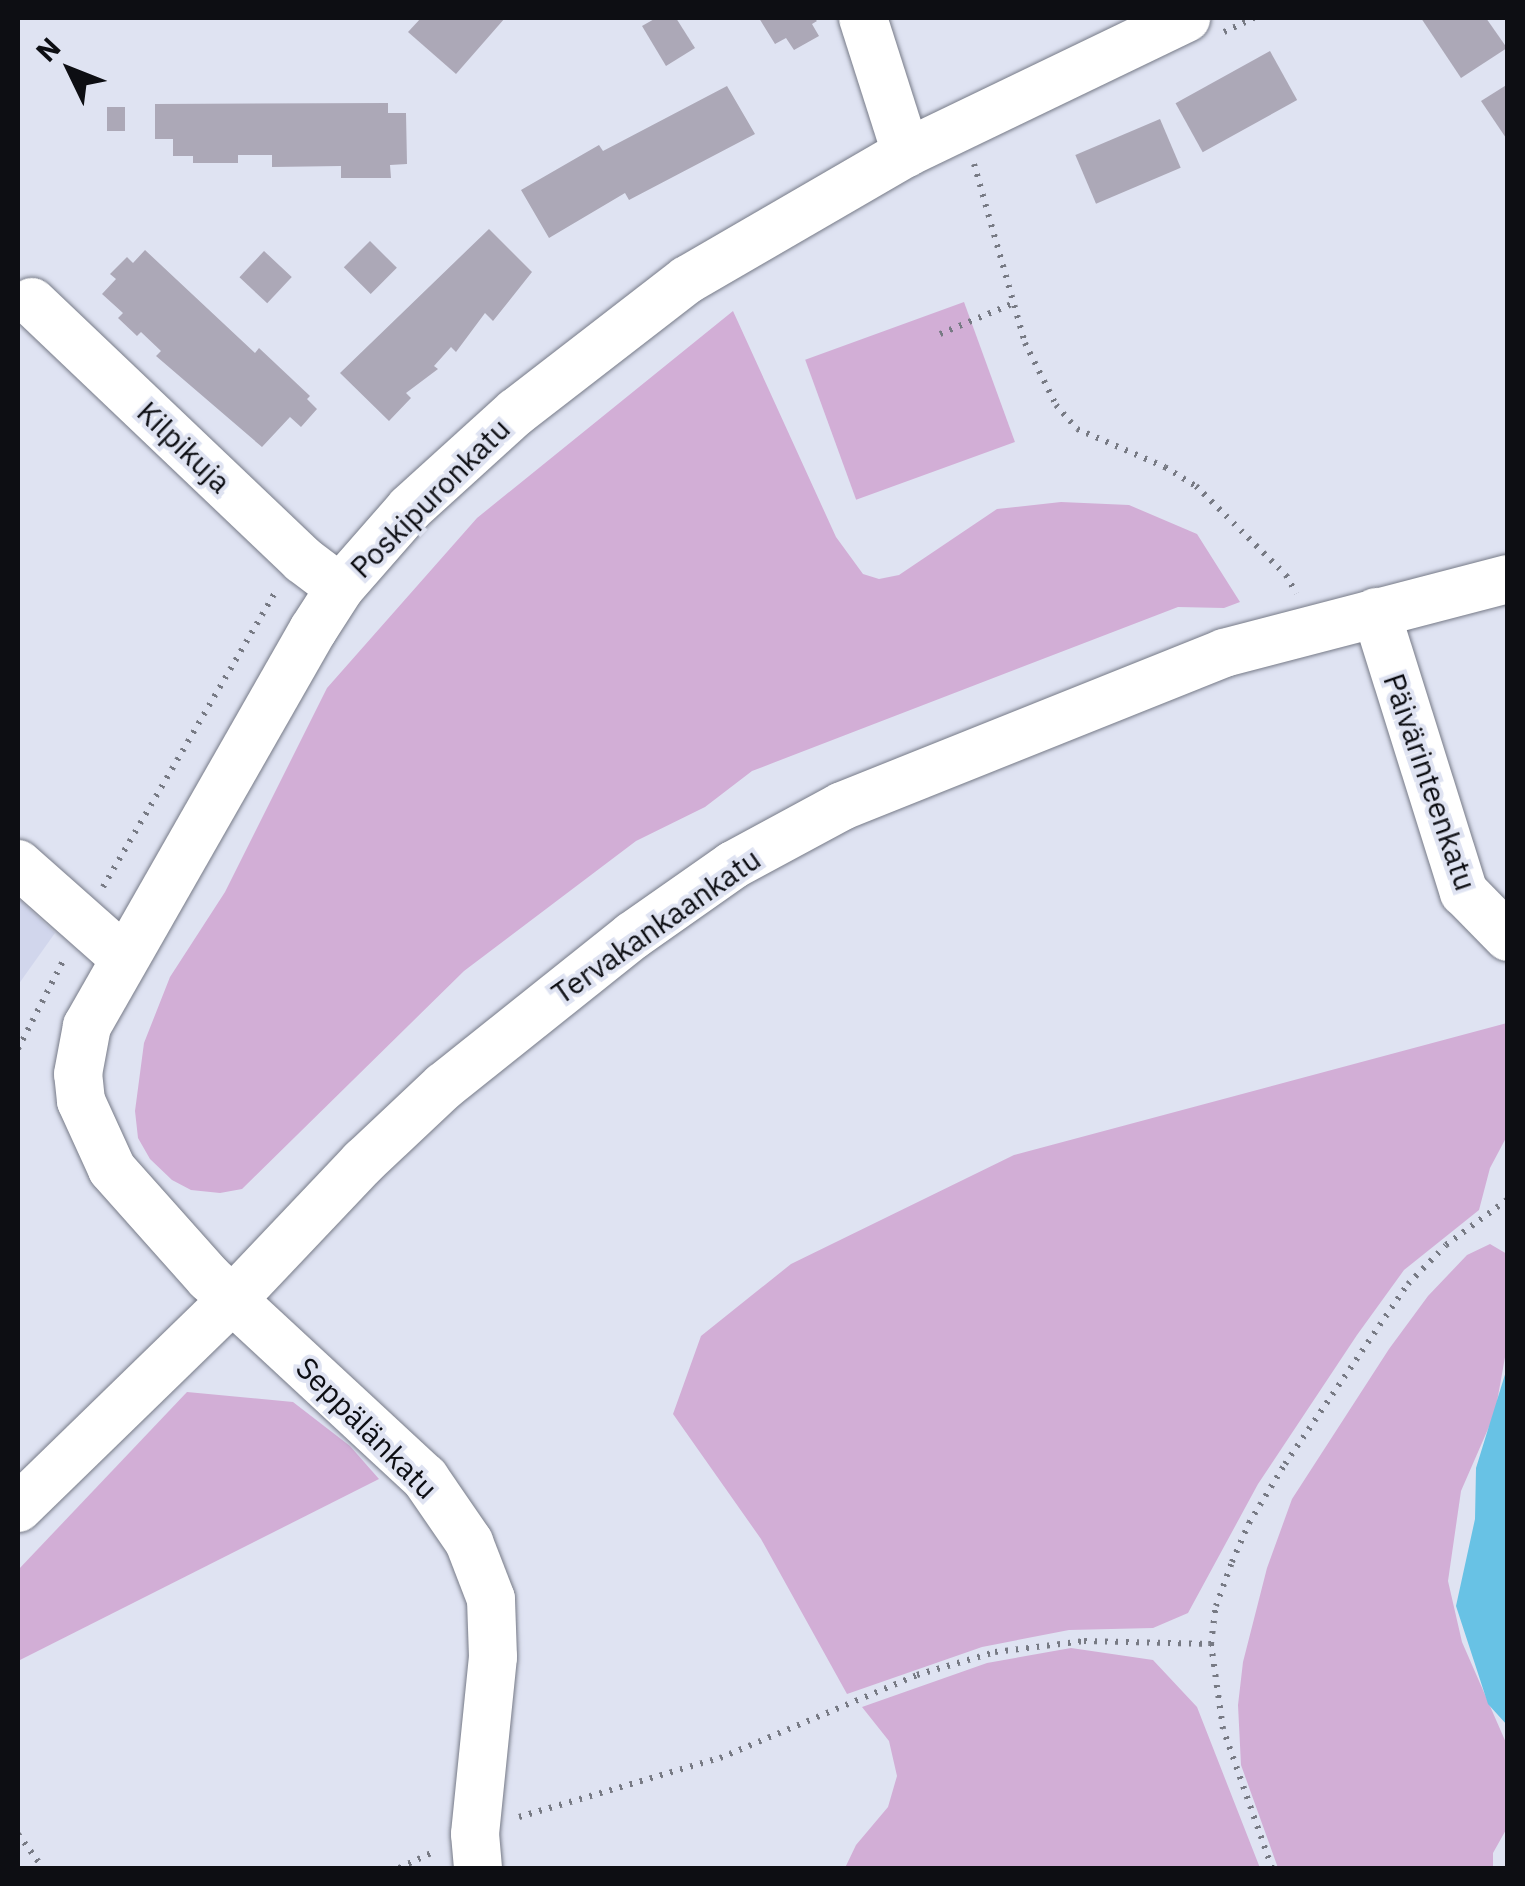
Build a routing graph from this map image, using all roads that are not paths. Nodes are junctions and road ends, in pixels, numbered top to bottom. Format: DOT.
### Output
graph roads {
  1 [pos="863,18"];
  2 [pos="1197,29"];
  3 [pos="906,153"];
  4 [pos="32,302"];
  5 [pos="322,574"];
  6 [pos="1508,579"];
  7 [pos="1376,612"];
  8 [pos="18,864"];
  9 [pos="1508,937"];
  10 [pos="123,957"];
  11 [pos="233,1299"];
  12 [pos="18,1508"];
  13 [pos="476,1851"];
  1 -- 3 [label="street"];
  2 -- 3 [label="street, Poskipuronkatu"];
  3 -- 5 [label="street, Poskipuronkatu"];
  4 -- 5 [label="street, Kilpikuja"];
  5 -- 10 [label="street, Poskipuronkatu"];
  6 -- 7 [label="street, Tervakankaankatu"];
  7 -- 9 [label="street, Päivärinteenkatu"];
  7 -- 11 [label="street, Tervakankaankatu"];
  8 -- 10 [label="street"];
  10 -- 11 [label="street, Poskipuronkatu"];
  11 -- 12 [label="street, Tervakankaankatu"];
  11 -- 13 [label="street, Seppälänkatu"];
}
